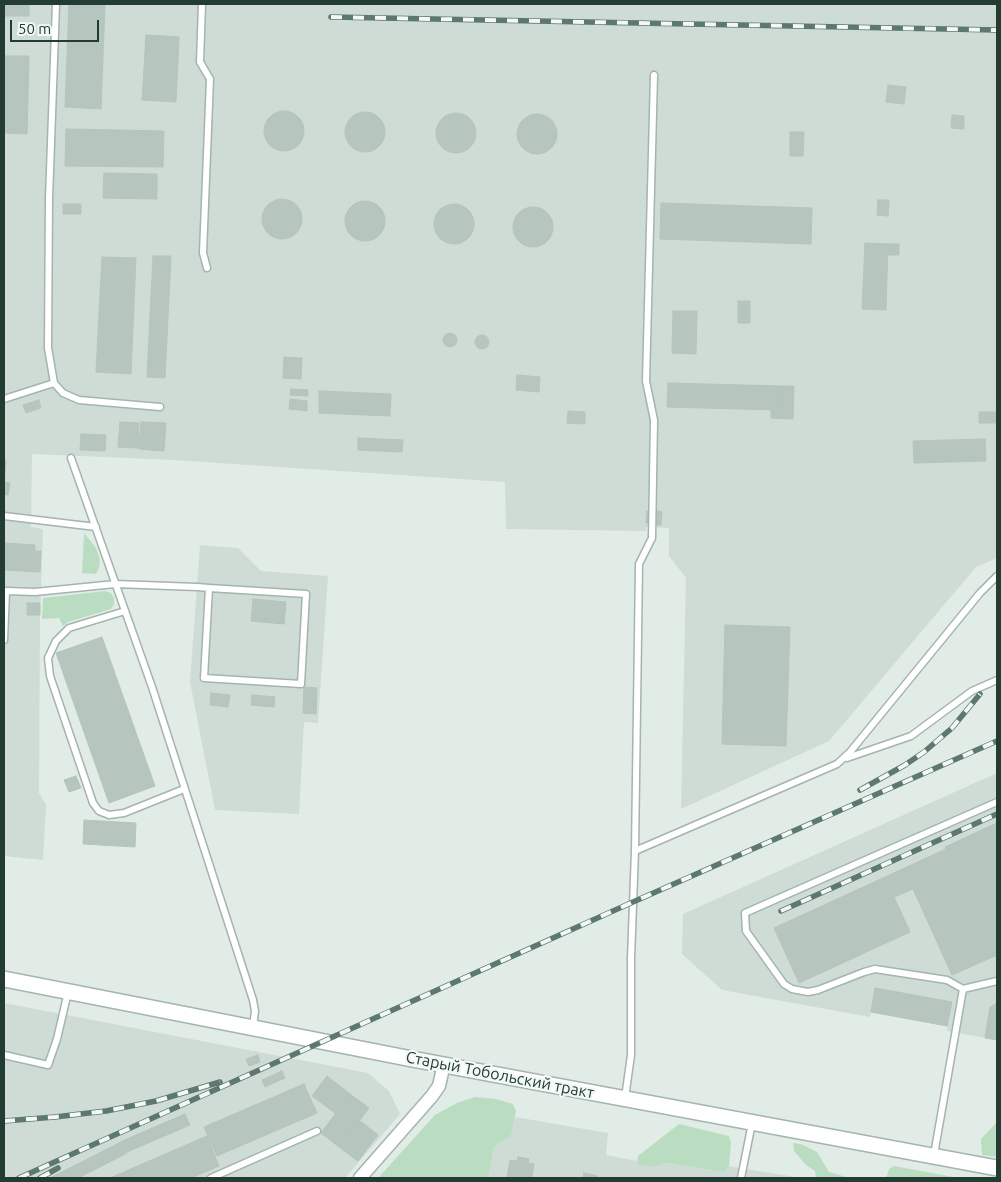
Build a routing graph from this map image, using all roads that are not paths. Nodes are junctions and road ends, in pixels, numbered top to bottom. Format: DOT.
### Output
graph roads {
  1 [pos="56,4"];
  2 [pos="202,4"];
  3 [pos="654,75"];
  4 [pos="207,268"];
  5 [pos="54,383"];
  6 [pos="4,399"];
  7 [pos="160,407"];
  8 [pos="71,458"];
  9 [pos="4,516"];
  10 [pos="96,527"];
  11 [pos="997,576"];
  12 [pos="115,584"];
  13 [pos="210,588"];
  14 [pos="5,598"];
  15 [pos="125,611"];
  16 [pos="4,640"];
  17 [pos="997,680"];
  18 [pos="844,759"];
  19 [pos="184,789"];
  20 [pos="997,802"];
  21 [pos="635,851"];
  22 [pos="4,979"];
  23 [pos="997,981"];
  24 [pos="963,989"];
  25 [pos="68,992"];
  26 [pos="253,1028"];
  27 [pos="4,1055"];
  28 [pos="444,1064"];
  29 [pos="625,1098"];
  30 [pos="752,1123"];
  31 [pos="317,1131"];
  32 [pos="933,1156"];
  33 [pos="997,1168"];
  34 [pos="211,1178"];
  35 [pos="360,1178"];
  36 [pos="741,1178"];
  1 -- 5 [label="lane"];
  2 -- 4 [label="lane"];
  3 -- 21 [label="lane"];
  5 -- 6 [label="lane"];
  5 -- 7 [label="lane"];
  8 -- 10 [label="lane"];
  9 -- 10 [label="lane"];
  10 -- 12 [label="lane"];
  11 -- 18 [label="lane"];
  12 -- 13 [label="lane"];
  12 -- 14 [label="lane"];
  12 -- 15 [label="lane"];
  13 -- 13 [label="lane"];
  14 -- 16 [label="lane"];
  15 -- 19 [label="lane"];
  15 -- 19 [label="lane"];
  17 -- 18 [label="lane"];
  18 -- 21 [label="lane"];
  19 -- 26 [label="lane"];
  20 -- 24 [label="lane"];
  21 -- 29 [label="lane"];
  22 -- 25 [label="street, Старый Тобольский тракт"];
  23 -- 24 [label="lane"];
  24 -- 32 [label="lane"];
  25 -- 26 [label="street, Старый Тобольский тракт"];
  25 -- 27 [label="lane"];
  26 -- 28 [label="street, Старый Тобольский тракт"];
  28 -- 29 [label="street, Старый Тобольский тракт"];
  28 -- 35 [label="street"];
  29 -- 30 [label="street, Старый Тобольский тракт"];
  30 -- 32 [label="street, Старый Тобольский тракт"];
  30 -- 36 [label="lane"];
  31 -- 34 [label="lane"];
  32 -- 33 [label="street, Старый Тобольский тракт"];
}
